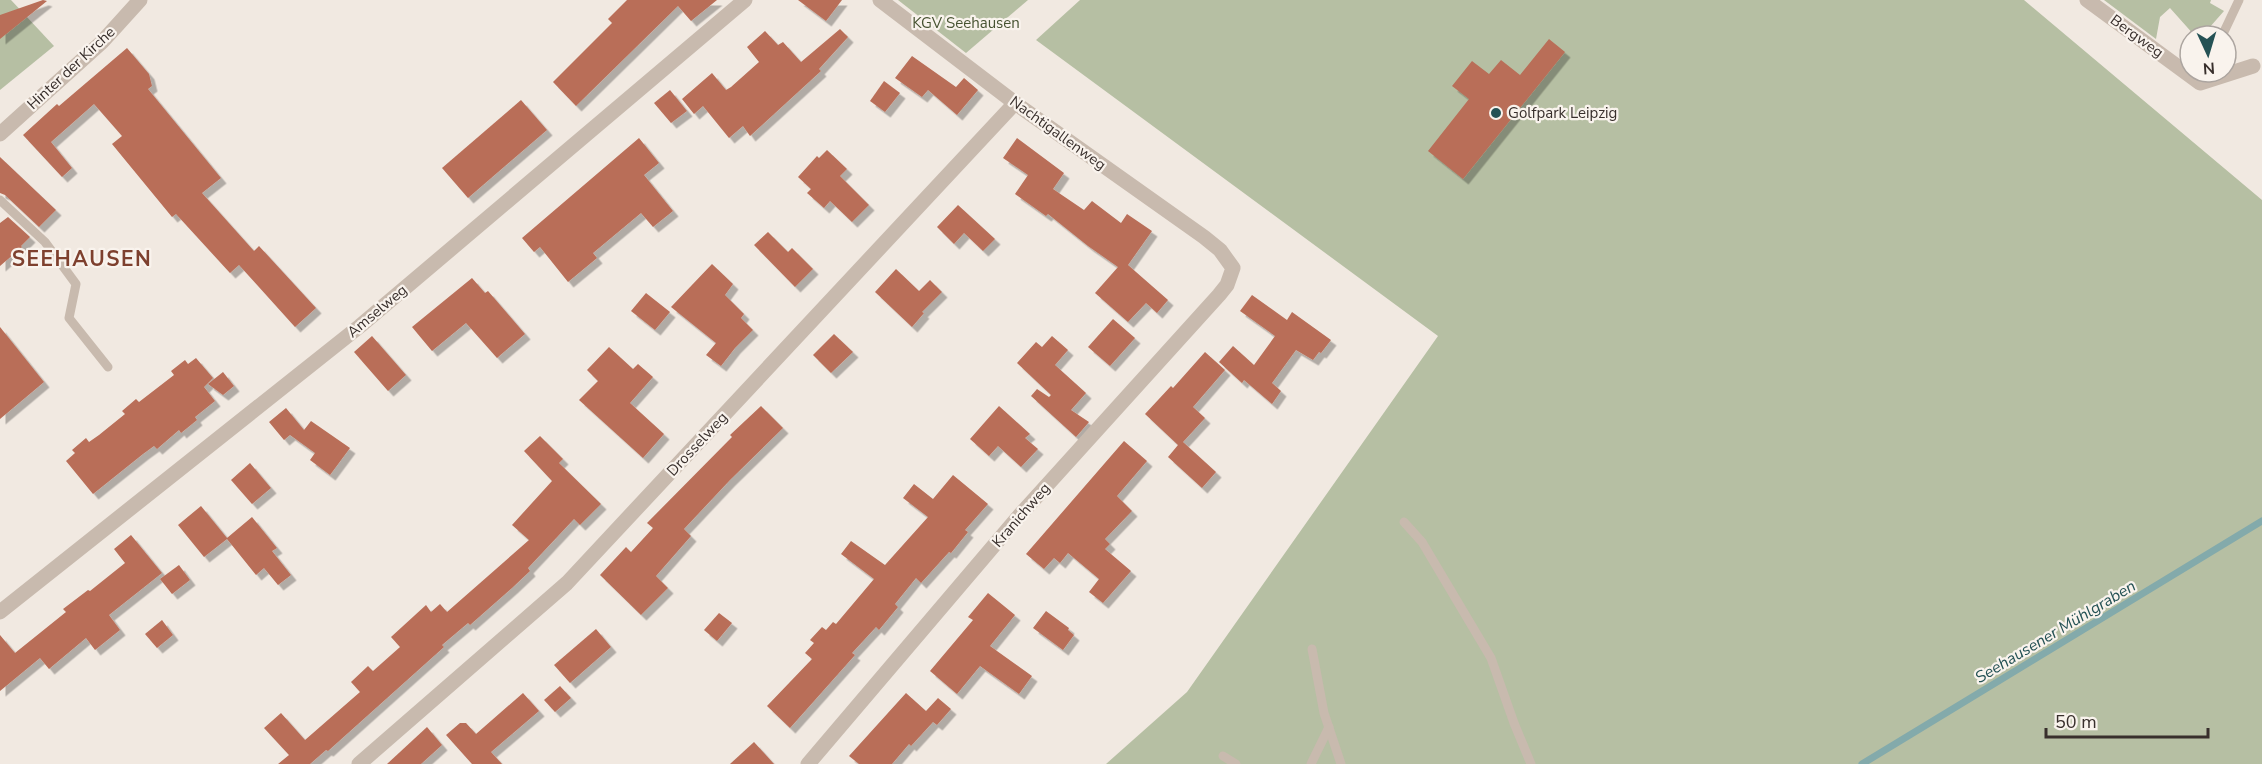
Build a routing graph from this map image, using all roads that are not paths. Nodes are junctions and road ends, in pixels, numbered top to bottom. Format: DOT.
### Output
graph roads {
  1 [pos="140,0"];
  2 [pos="745,0"];
  3 [pos="880,0"];
  4 [pos="2087,0"];
  5 [pos="2239,0"];
  6 [pos="2228,24"];
  7 [pos="2178,60"];
  8 [pos="2253,66"];
  9 [pos="2238,69"];
  10 [pos="1015,103"];
  11 [pos="0,134"];
  12 [pos="0,200"];
  13 [pos="1233,268"];
  14 [pos="108,367"];
  15 [pos="1404,522"];
  16 [pos="0,612"];
  17 [pos="1312,649"];
  18 [pos="1329,727"];
  19 [pos="1223,756"];
  20 [pos="359,764"];
  21 [pos="808,764"];
  22 [pos="1236,764"];
  23 [pos="1311,764"];
  24 [pos="1341,764"];
  25 [pos="1531,764"];
  1 -- 11 [label="street, Hinter der Kirche"];
  2 -- 16 [label="street, Amselweg"];
  3 -- 10 [label="street, Nachtigallenweg"];
  4 -- 7 [label="street, Bergweg"];
  5 -- 6 [label="lane"];
  8 -- 9 [label="street, Bergweg"];
  10 -- 13 [label="street, Nachtigallenweg"];
  10 -- 20 [label="street, Drosselweg"];
  12 -- 14 [label="lane"];
  13 -- 21 [label="street, Kranichweg"];
  15 -- 25 [label="lane"];
  17 -- 18 [label="lane"];
  18 -- 23 [label="lane"];
  18 -- 24 [label="lane"];
  19 -- 22 [label="lane"];
}
